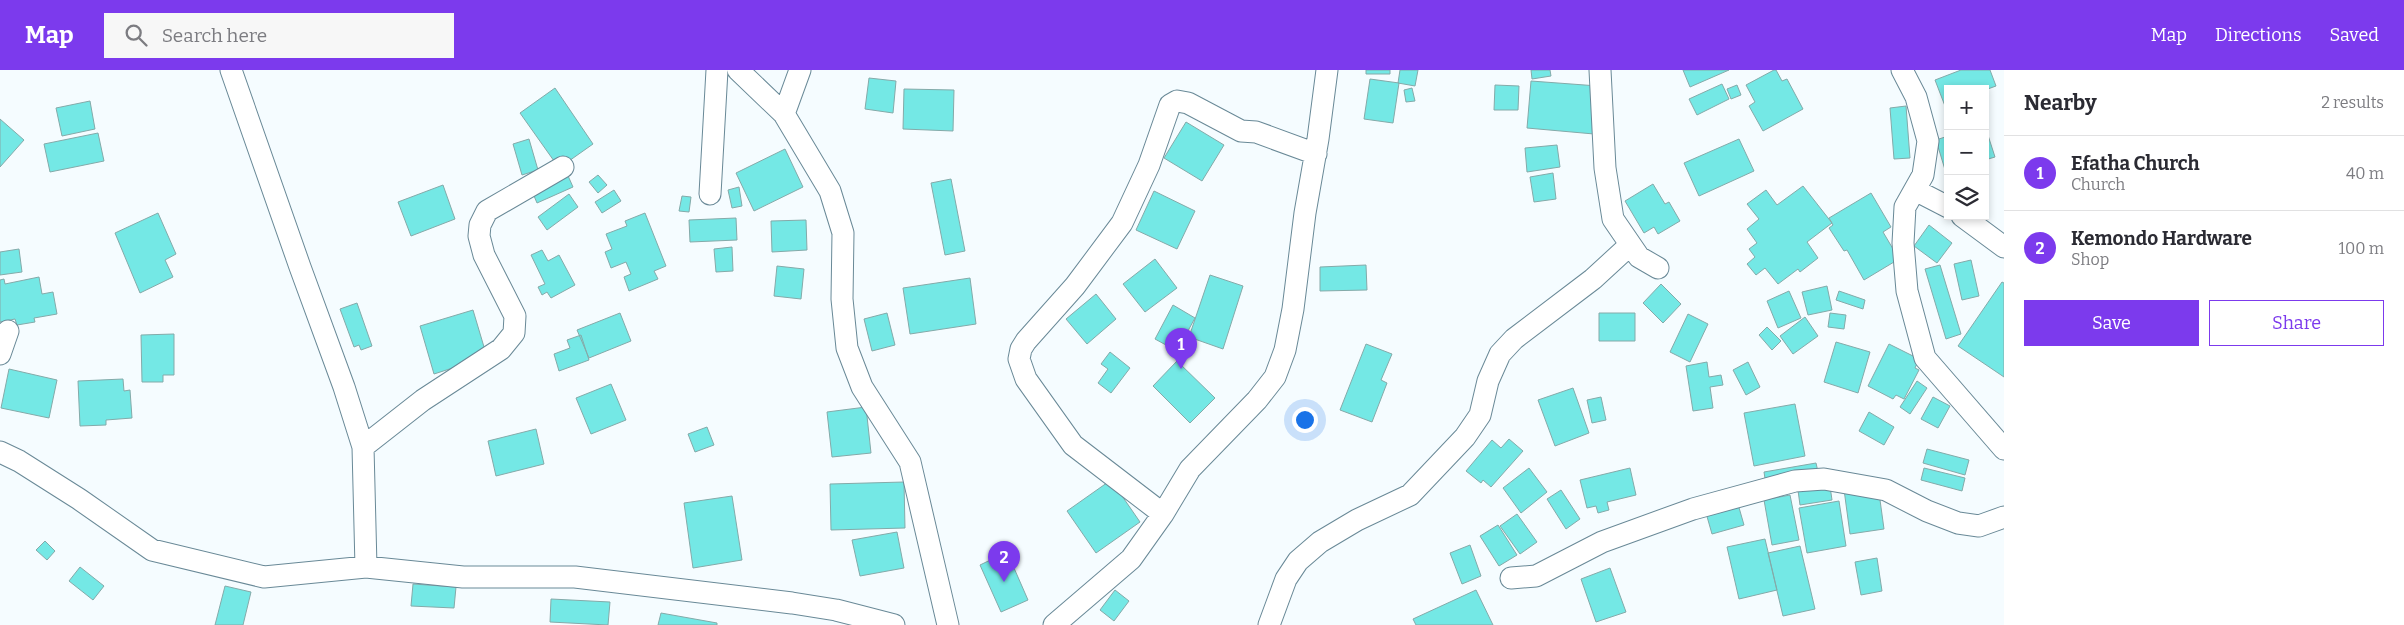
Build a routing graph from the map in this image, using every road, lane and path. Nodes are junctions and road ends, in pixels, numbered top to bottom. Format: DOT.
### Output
graph roads {
  1 [pos="231,70"];
  2 [pos="717,70"];
  3 [pos="738,70"];
  4 [pos="800,70"];
  5 [pos="1327,70"];
  6 [pos="1600,70"];
  7 [pos="1902,70"];
  8 [pos="784,114"];
  9 [pos="1316,154"];
  10 [pos="563,167"];
  11 [pos="1915,190"];
  12 [pos="710,194"];
  13 [pos="1944,205"];
  14 [pos="1967,220"];
  15 [pos="1630,245"];
  16 [pos="2004,247"];
  17 [pos="1658,268"];
  18 [pos="8,331"];
  19 [pos="0,354"];
  20 [pos="363,446"];
  21 [pos="2004,449"];
  22 [pos="0,452"];
  23 [pos="1163,514"];
  24 [pos="2004,517"];
  25 [pos="366,567"];
  26 [pos="1511,578"];
  27 [pos="894,625"];
  28 [pos="948,625"];
  29 [pos="1054,625"];
  30 [pos="1269,625"];
  1 -- 20 [label="street"];
  2 -- 12 [label="street"];
  3 -- 8 [label="street"];
  4 -- 8 [label="street"];
  5 -- 9 [label="street"];
  6 -- 15 [label="street"];
  7 -- 11 [label="street"];
  8 -- 28 [label="street"];
  9 -- 23 [label="street"];
  9 -- 23 [label="street"];
  10 -- 20 [label="street"];
  11 -- 13 [label="street"];
  11 -- 21 [label="street"];
  14 -- 16 [label="street"];
  15 -- 17 [label="street"];
  15 -- 30 [label="street"];
  18 -- 19 [label="street"];
  20 -- 25 [label="street"];
  22 -- 25 [label="street"];
  23 -- 29 [label="street"];
  24 -- 26 [label="street"];
  25 -- 27 [label="street"];
}
